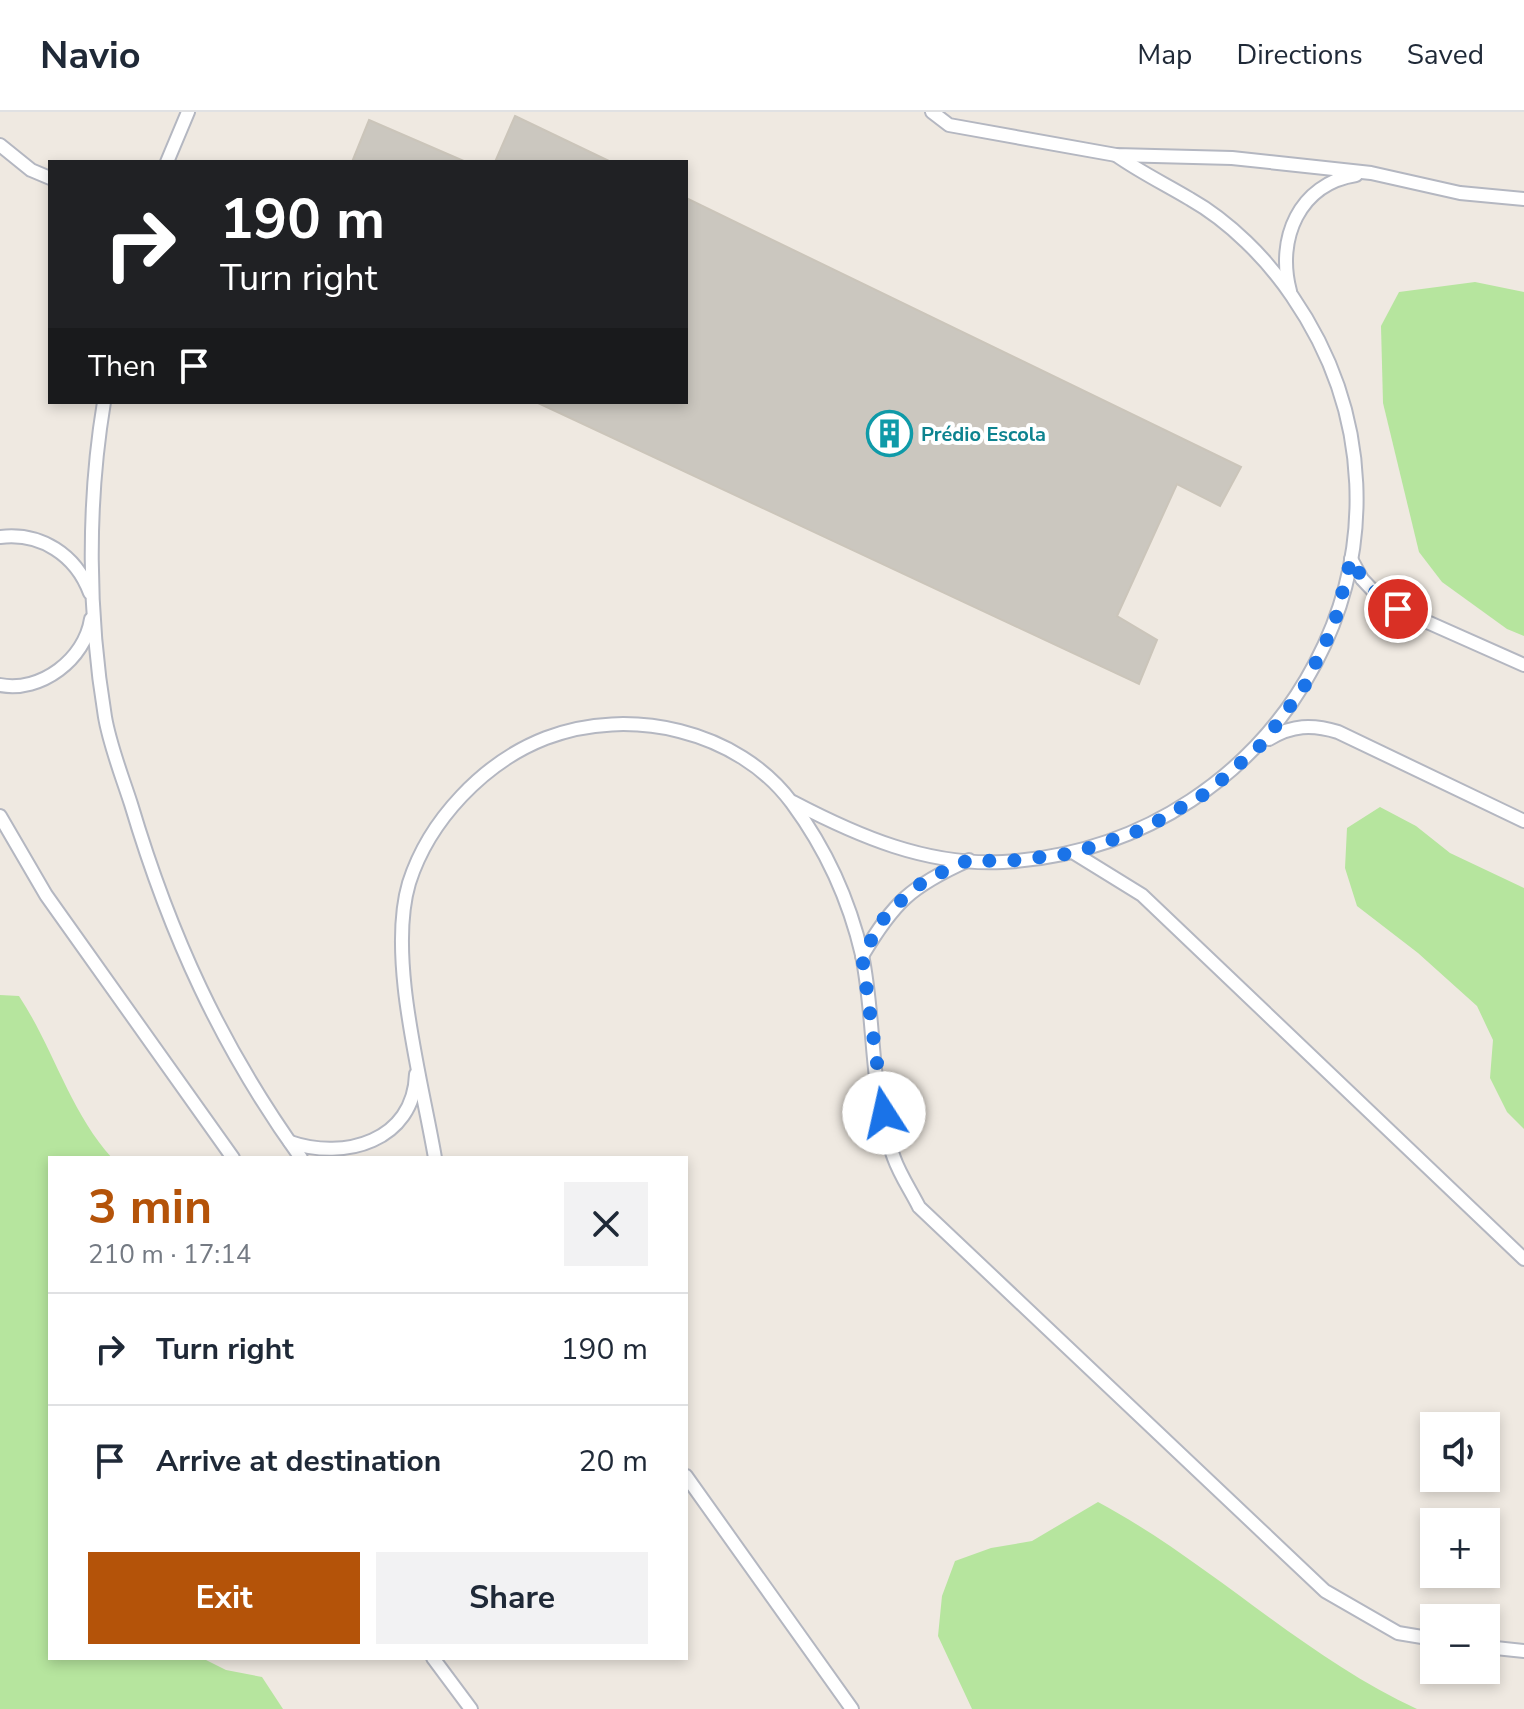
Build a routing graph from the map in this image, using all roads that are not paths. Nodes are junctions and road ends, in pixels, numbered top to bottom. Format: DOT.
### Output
graph roads {
  1 [pos="188,112"];
  2 [pos="932,112"];
  3 [pos="0,145"];
  4 [pos="1116,155"];
  5 [pos="168,160"];
  6 [pos="1371,173"];
  7 [pos="48,177"];
  8 [pos="1524,199"];
  9 [pos="1292,296"];
  10 [pos="104,404"];
  11 [pos="0,537"];
  12 [pos="1351,559"];
  13 [pos="94,603"];
  14 [pos="1524,665"];
  15 [pos="0,685"];
  16 [pos="1263,743"];
  17 [pos="791,801"];
  18 [pos="0,816"];
  19 [pos="1524,821"];
  20 [pos="1074,853"];
  21 [pos="971,859"];
  22 [pos="862,956"];
  23 [pos="417,1054"];
  24 [pos="289,1141"];
  25 [pos="232,1156"];
  26 [pos="300,1156"];
  27 [pos="435,1156"];
  28 [pos="1524,1259"];
  29 [pos="688,1479"];
  30 [pos="1420,1637"];
  31 [pos="1500,1648"];
  32 [pos="1524,1651"];
  33 [pos="434,1660"];
  34 [pos="471,1709"];
  35 [pos="852,1709"];
  1 -- 5 [label="lane"];
  2 -- 4 [label="lane"];
  3 -- 7 [label="lane"];
  4 -- 6 [label="lane"];
  4 -- 9 [label="lane"];
  6 -- 8 [label="lane"];
  6 -- 9 [label="lane"];
  9 -- 12 [label="lane"];
  10 -- 13 [label="lane"];
  11 -- 13 [label="lane"];
  12 -- 14 [label="lane"];
  12 -- 16 [label="lane"];
  13 -- 15 [label="lane"];
  13 -- 24 [label="lane"];
  16 -- 19 [label="lane"];
  16 -- 20 [label="lane"];
  17 -- 21 [label="lane"];
  17 -- 22 [label="lane"];
  17 -- 23 [label="lane"];
  18 -- 25 [label="lane"];
  20 -- 21 [label="lane"];
  20 -- 28 [label="lane"];
  21 -- 22 [label="lane"];
  22 -- 30 [label="lane"];
  23 -- 24 [label="lane"];
  23 -- 27 [label="lane"];
  24 -- 26 [label="lane"];
  29 -- 35 [label="lane"];
  31 -- 32 [label="lane"];
  33 -- 34 [label="lane"];
}
